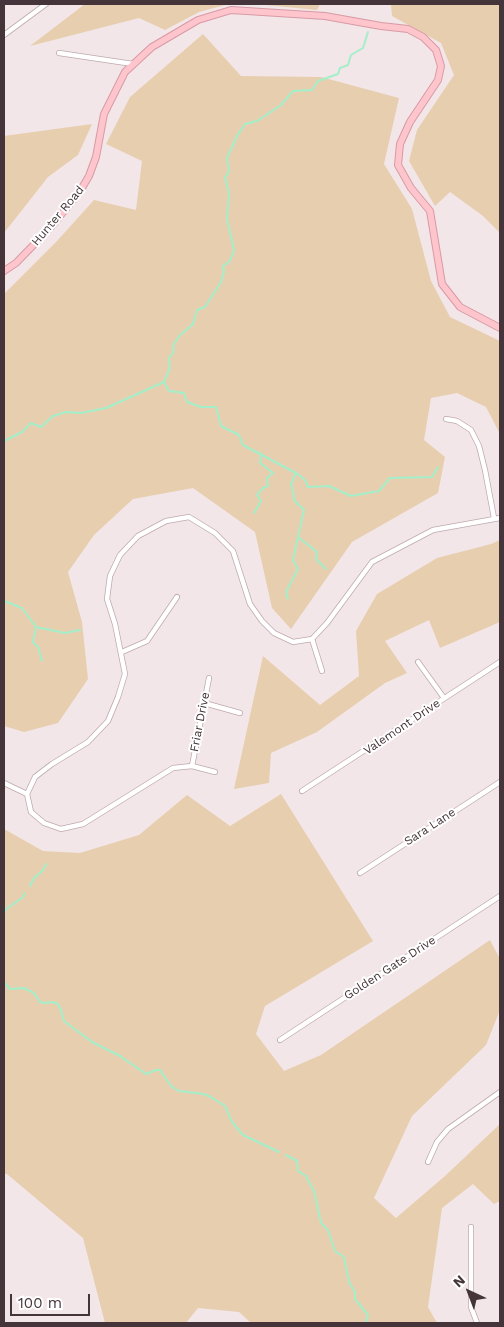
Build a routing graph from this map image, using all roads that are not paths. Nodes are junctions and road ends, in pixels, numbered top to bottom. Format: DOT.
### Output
graph roads {
  1 [pos="46,4"];
  2 [pos="231,7"];
  3 [pos="4,35"];
  4 [pos="59,52"];
  5 [pos="133,64"];
  6 [pos="4,271"];
  7 [pos="500,328"];
  8 [pos="446,419"];
  9 [pos="494,518"];
  10 [pos="500,518"];
  11 [pos="177,597"];
  12 [pos="312,639"];
  13 [pos="122,652"];
  14 [pos="418,662"];
  15 [pos="500,662"];
  16 [pos="322,671"];
  17 [pos="208,678"];
  18 [pos="444,698"];
  19 [pos="204,703"];
  20 [pos="240,713"];
  21 [pos="192,766"];
  22 [pos="215,772"];
  23 [pos="500,782"];
  24 [pos="4,783"];
  25 [pos="302,791"];
  26 [pos="27,794"];
  27 [pos="360,873"];
  28 [pos="500,896"];
  29 [pos="280,1040"];
  30 [pos="500,1092"];
  31 [pos="428,1162"];
  32 [pos="471,1227"];
  33 [pos="477,1323"];
  1 -- 3 [label="street"];
  2 -- 5 [label="street, Hunter Road"];
  2 -- 7 [label="street, Hunter Road"];
  4 -- 5 [label="street"];
  5 -- 6 [label="street, Hunter Road"];
  8 -- 9 [label="street"];
  9 -- 10 [label="street"];
  9 -- 12 [label="street"];
  11 -- 13 [label="street"];
  12 -- 13 [label="street"];
  12 -- 16 [label="street"];
  13 -- 26 [label="street"];
  14 -- 18 [label="street"];
  15 -- 18 [label="street, Valemont Drive"];
  17 -- 19 [label="street, Friar Drive"];
  18 -- 25 [label="street, Valemont Drive"];
  19 -- 20 [label="street"];
  19 -- 21 [label="street, Friar Drive"];
  21 -- 22 [label="street"];
  21 -- 26 [label="street"];
  23 -- 27 [label="street, Sara Lane"];
  24 -- 26 [label="street"];
  28 -- 29 [label="street, Golden Gate Drive"];
  30 -- 31 [label="street"];
  32 -- 33 [label="street"];
}
